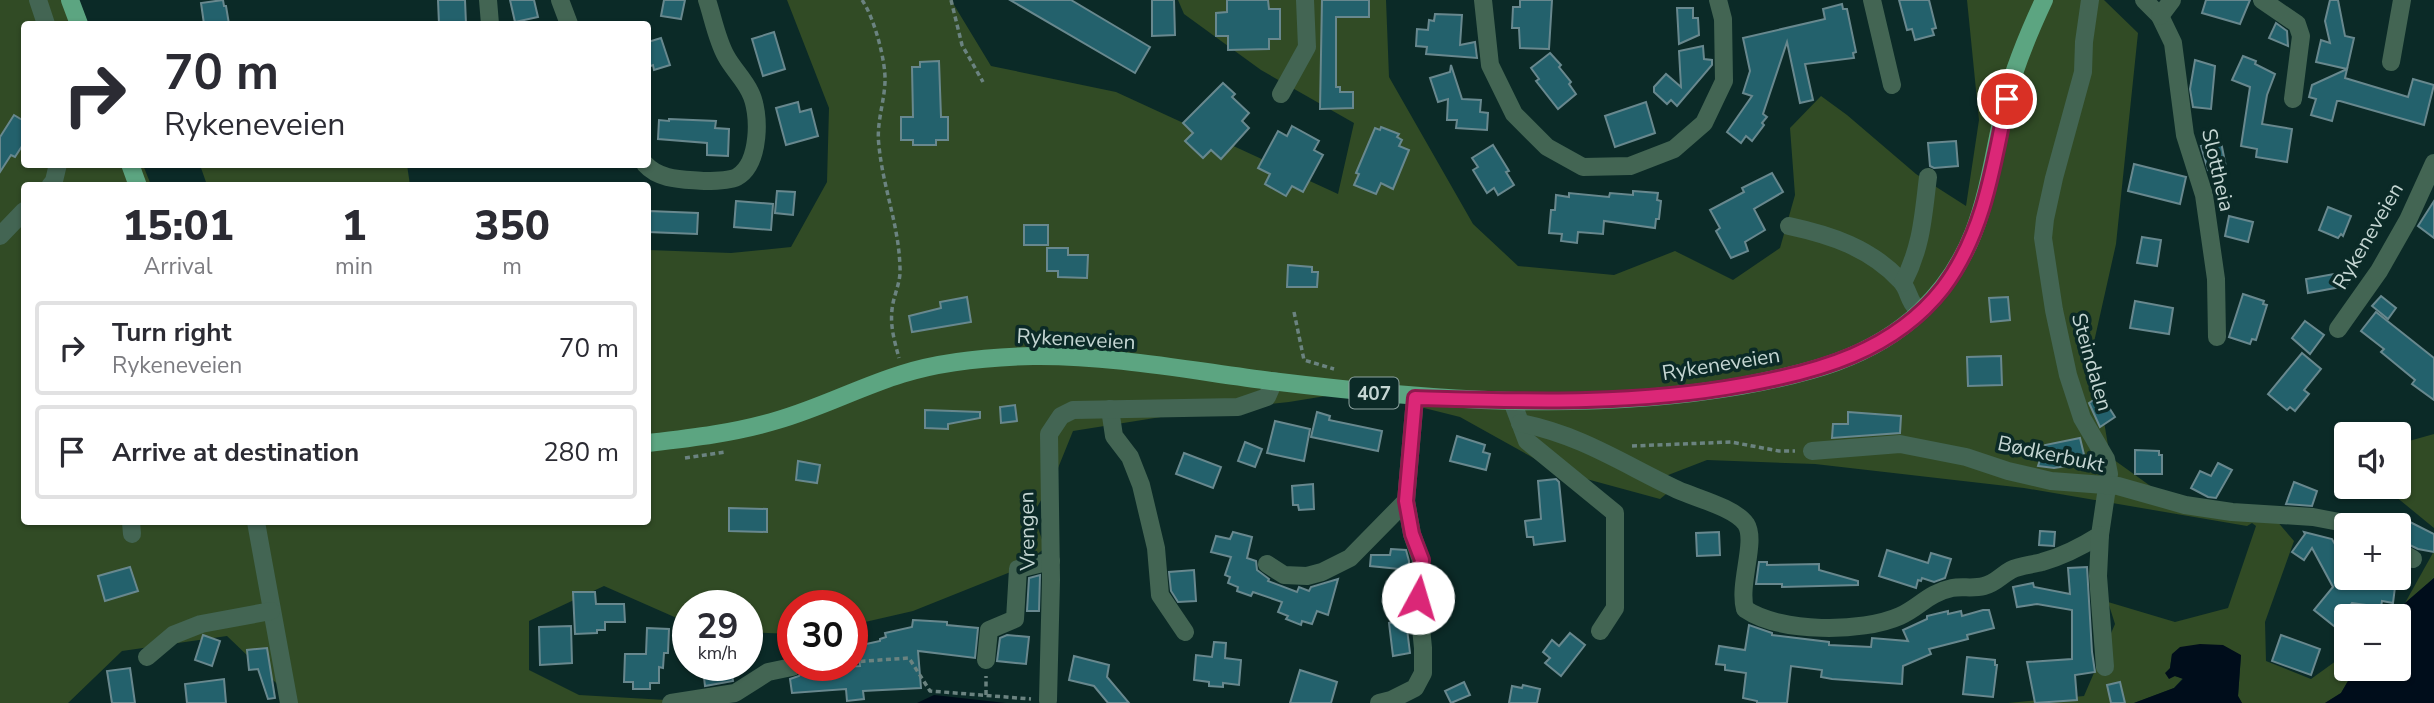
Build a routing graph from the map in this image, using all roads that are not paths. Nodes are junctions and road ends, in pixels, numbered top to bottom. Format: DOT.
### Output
graph roads {
  1 [pos="38,0"];
  2 [pos="70,0"];
  3 [pos="488,0"];
  4 [pos="560,0"];
  5 [pos="707,0"];
  6 [pos="1305,0"];
  7 [pos="1483,0"];
  8 [pos="1717,0"];
  9 [pos="1872,0"];
  10 [pos="2044,0"];
  11 [pos="2090,0"];
  12 [pos="2144,0"];
  13 [pos="2172,0"];
  14 [pos="2262,0"];
  15 [pos="2402,0"];
  16 [pos="2160,16"];
  17 [pos="45,21"];
  18 [pos="78,21"];
  19 [pos="490,21"];
  20 [pos="568,21"];
  21 [pos="2391,62"];
  22 [pos="1892,85"];
  23 [pos="1281,94"];
  24 [pos="2293,99"];
  25 [pos="2434,163"];
  26 [pos="648,168"];
  27 [pos="1928,177"];
  28 [pos="21,214"];
  29 [pos="1789,226"];
  30 [pos="0,236"];
  31 [pos="1903,283"];
  32 [pos="1920,312"];
  33 [pos="2339,329"];
  34 [pos="2217,337"];
  35 [pos="1273,381"];
  36 [pos="1415,398"];
  37 [pos="1512,401"];
  38 [pos="1110,409"];
  39 [pos="1520,423"];
  40 [pos="651,443"];
  41 [pos="1812,451"];
  42 [pos="2108,486"];
  43 [pos="1406,501"];
  44 [pos="2334,521"];
  45 [pos="257,525"];
  46 [pos="2100,536"];
  47 [pos="1051,561"];
  48 [pos="1267,564"];
  49 [pos="271,611"];
  50 [pos="1600,631"];
  51 [pos="1185,632"];
  52 [pos="147,657"];
  53 [pos="986,660"];
  54 [pos="2105,667"];
  55 [pos="777,670"];
  56 [pos="1048,700"];
  57 [pos="289,703"];
  58 [pos="671,703"];
  59 [pos="1378,703"];
  1 -- 17 [label="street"];
  2 -- 18 [label="main road"];
  3 -- 19 [label="street"];
  4 -- 20 [label="street"];
  5 -- 26 [label="street"];
  6 -- 23 [label="street"];
  7 -- 8 [label="street"];
  9 -- 22 [label="street"];
  10 -- 32 [label="main road, Rykeneveien / 407"];
  11 -- 42 [label="street, Steindalen"];
  12 -- 16 [label="street, Slottheia"];
  13 -- 16 [label="street"];
  14 -- 24 [label="street"];
  15 -- 21 [label="street"];
  16 -- 34 [label="street, Slottheia"];
  25 -- 33 [label="street, Rykeneveien"];
  27 -- 31 [label="street"];
  28 -- 30 [label="street"];
  29 -- 31 [label="street"];
  31 -- 32 [label="street"];
  32 -- 37 [label="main road, Rykeneveien / 407"];
  35 -- 36 [label="main road, Rykeneveien / 407"];
  35 -- 38 [label="street, Vrengen"];
  35 -- 40 [label="main road, Rykeneveien / 407"];
  36 -- 37 [label="main road, Rykeneveien / 407"];
  36 -- 43 [label="street"];
  37 -- 39 [label="street"];
  38 -- 47 [label="street, Vrengen"];
  38 -- 51 [label="street"];
  39 -- 46 [label="street"];
  39 -- 50 [label="street"];
  41 -- 42 [label="street, Bødkerbukt"];
  42 -- 44 [label="street"];
  42 -- 46 [label="street, Bødkerbukt"];
  43 -- 48 [label="street"];
  43 -- 59 [label="street"];
  45 -- 49 [label="street"];
  46 -- 54 [label="street, Bødkerbukt"];
  47 -- 53 [label="street"];
  47 -- 56 [label="street, Vrengen"];
  49 -- 52 [label="street"];
  49 -- 57 [label="street"];
  55 -- 58 [label="street"];
}
